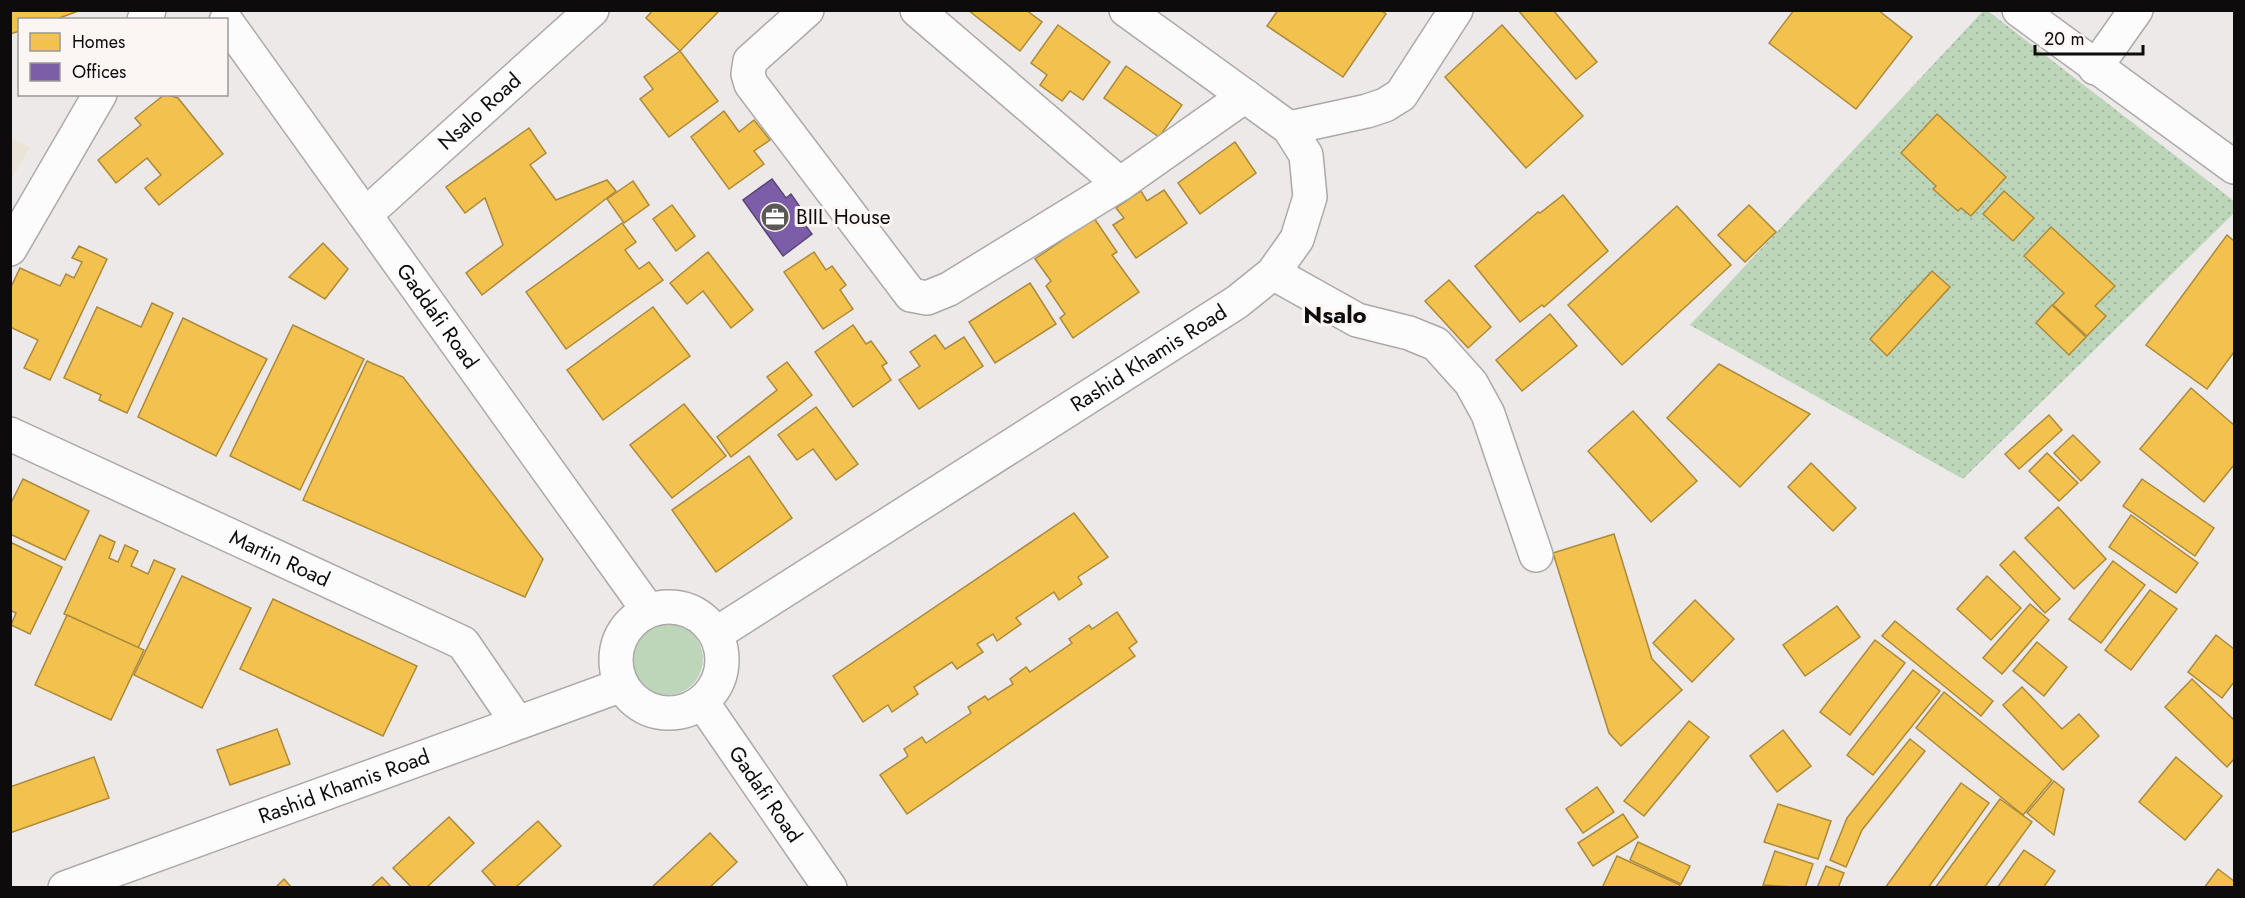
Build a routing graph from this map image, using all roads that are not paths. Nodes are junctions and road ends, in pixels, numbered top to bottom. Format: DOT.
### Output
graph roads {
  1 [pos="592,10"];
  2 [pos="807,10"];
  3 [pos="917,10"];
  4 [pos="1126,10"];
  5 [pos="1456,10"];
  6 [pos="2019,10"];
  7 [pos="2136,10"];
  8 [pos="228,23"];
  9 [pos="2095,68"];
  10 [pos="99,96"];
  11 [pos="1245,96"];
  12 [pos="1289,128"];
  13 [pos="2235,167"];
  14 [pos="1120,184"];
  15 [pos="366,214"];
  16 [pos="10,249"];
  17 [pos="1273,273"];
  18 [pos="10,434"];
  19 [pos="1536,555"];
  20 [pos="648,610"];
  21 [pos="716,634"];
  22 [pos="622,685"];
  23 [pos="702,702"];
  24 [pos="517,722"];
  25 [pos="65,888"];
  26 [pos="830,888"];
  1 -- 15 [label="street, Nsalo Road"];
  2 -- 14 [label="street"];
  3 -- 14 [label="street"];
  4 -- 11 [label="street, Rashid Khamis Road"];
  5 -- 12 [label="street"];
  6 -- 9 [label="street"];
  7 -- 9 [label="street"];
  8 -- 15 [label="street, Gaddafi Road"];
  9 -- 13 [label="street"];
  10 -- 16 [label="street"];
  11 -- 12 [label="street, Rashid Khamis Road"];
  11 -- 14 [label="street"];
  12 -- 17 [label="street, Rashid Khamis Road"];
  15 -- 20 [label="street, Gaddafi Road"];
  17 -- 19 [label="street"];
  17 -- 21 [label="street, Rashid Khamis Road"];
  18 -- 24 [label="street, Martin Road"];
  20 -- 21 [label="street"];
  20 -- 22 [label="street"];
  21 -- 23 [label="street"];
  22 -- 23 [label="street"];
  22 -- 24 [label="street, Rashid Khamis Road"];
  23 -- 26 [label="street, Gadafi Road"];
  24 -- 25 [label="street, Rashid Khamis Road"];
}
